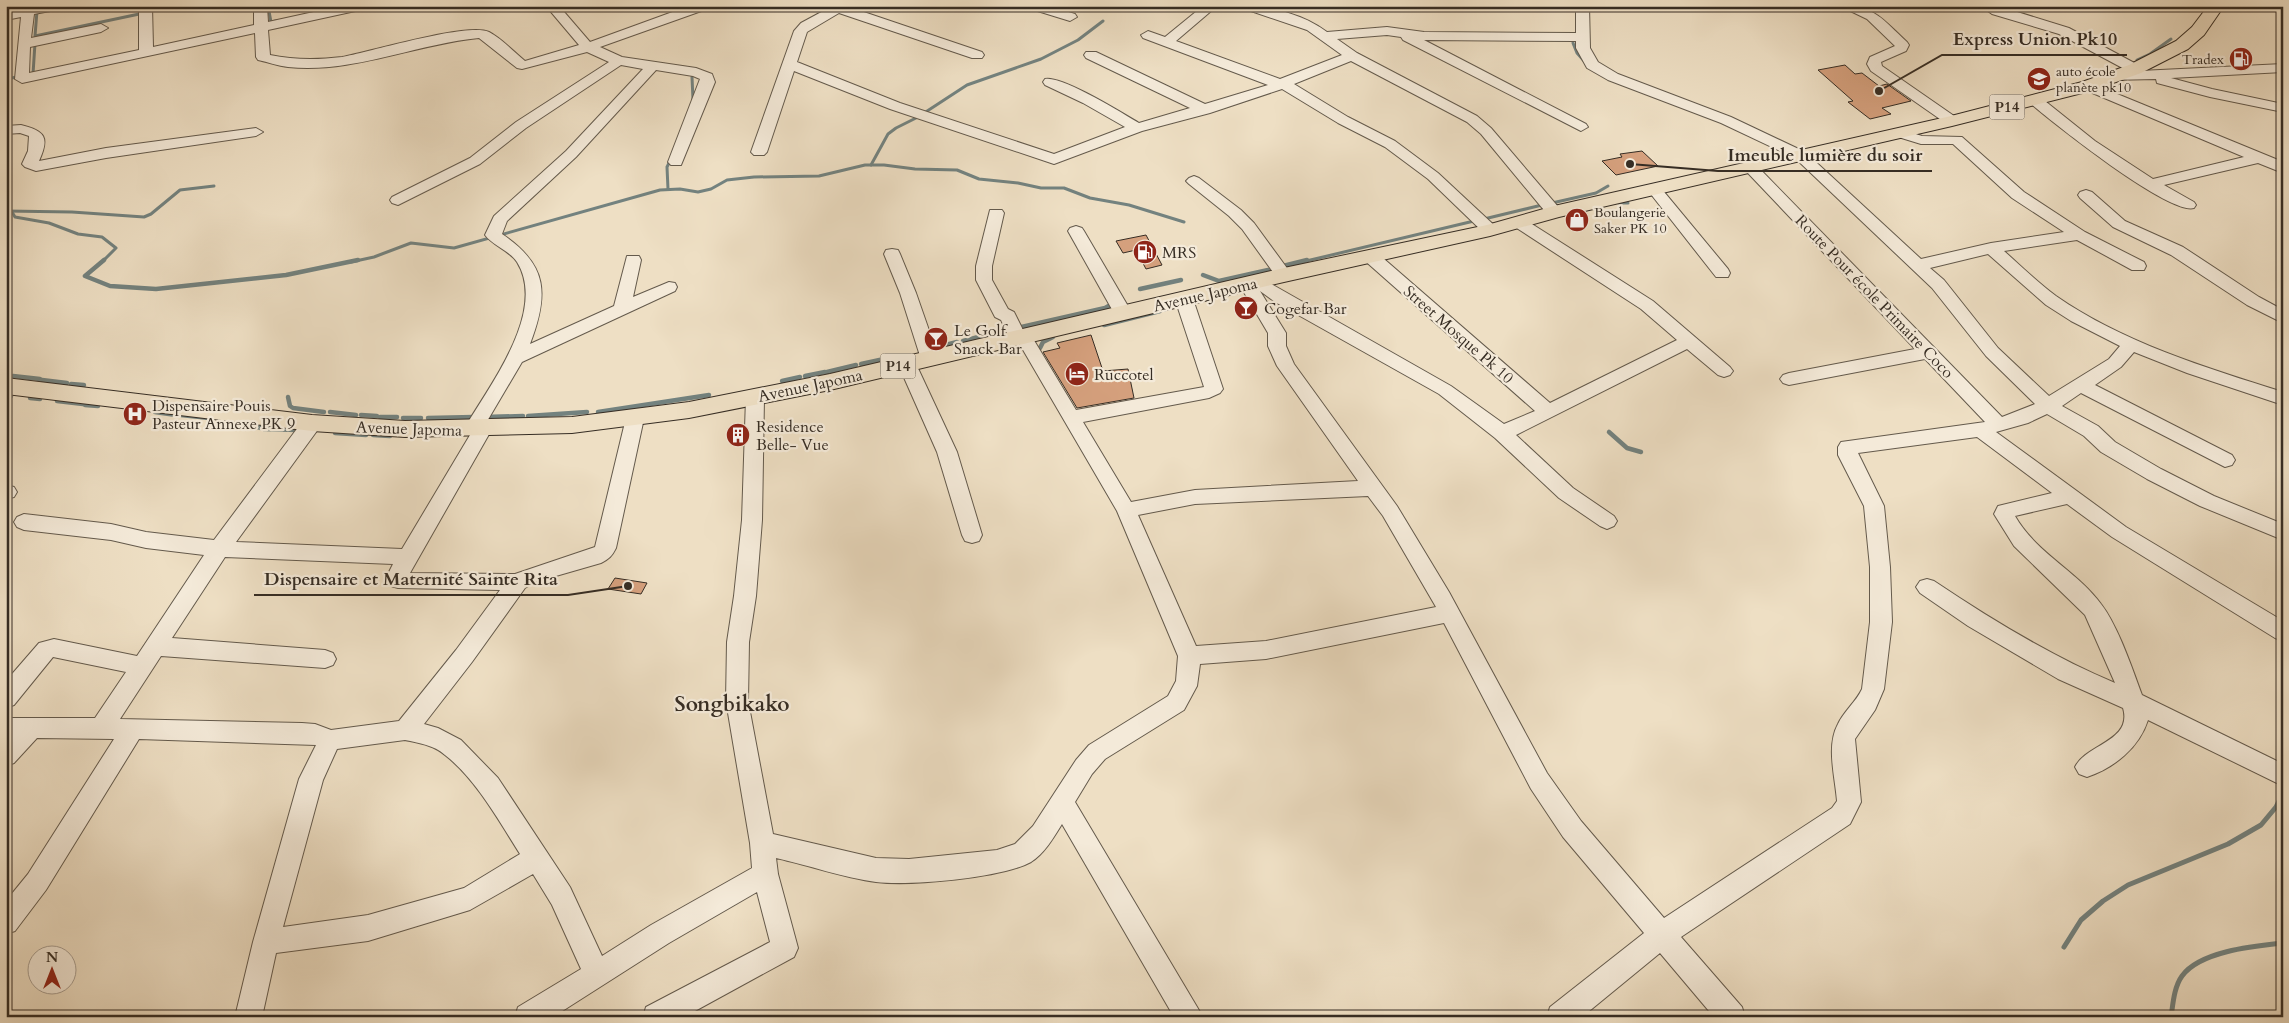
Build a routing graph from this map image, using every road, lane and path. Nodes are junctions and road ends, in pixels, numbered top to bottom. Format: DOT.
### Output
graph roads {
  1 [pos="56,6"];
  2 [pos="145,6"];
  3 [pos="260,6"];
  4 [pos="360,6"];
  5 [pos="552,6"];
  6 [pos="702,6"];
  7 [pos="1036,6"];
  8 [pos="1211,6"];
  9 [pos="1250,6"];
  10 [pos="1290,6"];
  11 [pos="1582,6"];
  12 [pos="1846,6"];
  13 [pos="1987,6"];
  14 [pos="2216,6"];
  15 [pos="341,8"];
  16 [pos="834,8"];
  17 [pos="28,11"];
  18 [pos="6,16"];
  19 [pos="1070,17"];
  20 [pos="6,27"];
  21 [pos="1312,27"];
  22 [pos="101,28"];
  23 [pos="263,29"];
  24 [pos="1396,32"];
  25 [pos="1148,35"];
  26 [pos="1326,36"];
  27 [pos="1583,37"];
  28 [pos="1166,42"];
  29 [pos="24,44"];
  30 [pos="588,48"];
  31 [pos="146,53"];
  32 [pos="977,55"];
  33 [pos="1090,55"];
  34 [pos="1352,56"];
  35 [pos="619,61"];
  36 [pos="789,64"];
  37 [pos="652,67"];
  38 [pos="2283,68"];
  39 [pos="2142,72"];
  40 [pos="22,79"];
  41 [pos="1050,82"];
  42 [pos="6,83"];
  43 [pos="1281,84"];
  44 [pos="2088,86"];
  45 [pos="2035,100"];
  46 [pos="2283,108"];
  47 [pos="1205,110"];
  48 [pos="1952,121"];
  49 [pos="1581,127"];
  50 [pos="1137,128"];
  51 [pos="6,130"];
  52 [pos="256,132"];
  53 [pos="1900,133"];
  54 [pos="759,152"];
  55 [pos="1800,155"];
  56 [pos="2254,156"];
  57 [pos="2283,158"];
  58 [pos="676,162"];
  59 [pos="1750,167"];
  60 [pos="2283,168"];
  61 [pos="1194,181"];
  62 [pos="2150,184"];
  63 [pos="1655,190"];
  64 [pos="2086,195"];
  65 [pos="398,200"];
  66 [pos="2188,205"];
  67 [pos="1554,212"];
  68 [pos="996,213"];
  69 [pos="1518,222"];
  70 [pos="1490,230"];
  71 [pos="1076,231"];
  72 [pos="2079,235"];
  73 [pos="1991,248"];
  74 [pos="892,254"];
  75 [pos="1370,256"];
  76 [pos="633,260"];
  77 [pos="1919,265"];
  78 [pos="2138,266"];
  79 [pos="1722,273"];
  80 [pos="1284,275"];
  81 [pos="1252,282"];
  82 [pos="669,287"];
  83 [pos="1184,299"];
  84 [pos="622,307"];
  85 [pos="1122,313"];
  86 [pos="2283,317"];
  87 [pos="1020,337"];
  88 [pos="1689,341"];
  89 [pos="2132,343"];
  90 [pos="1929,352"];
  91 [pos="518,357"];
  92 [pos="930,359"];
  93 [pos="908,364"];
  94 [pos="1724,371"];
  95 [pos="1789,379"];
  96 [pos="2080,384"];
  97 [pos="6,386"];
  98 [pos="755,398"];
  99 [pos="2283,399"];
  100 [pos="2048,406"];
  101 [pos="1548,412"];
  102 [pos="1072,417"];
  103 [pos="635,418"];
  104 [pos="312,423"];
  105 [pos="1990,427"];
  106 [pos="478,429"];
  107 [pos="1502,433"];
  108 [pos="2225,460"];
  109 [pos="1374,488"];
  110 [pos="2070,496"];
  111 [pos="1126,510"];
  112 [pos="1607,521"];
  113 [pos="24,522"];
  114 [pos="2283,532"];
  115 [pos="972,534"];
  116 [pos="219,549"];
  117 [pos="407,557"];
  118 [pos="518,582"];
  119 [pos="1927,587"];
  120 [pos="1450,613"];
  121 [pos="2283,632"];
  122 [pos="154,646"];
  123 [pos="1189,656"];
  124 [pos="325,659"];
  125 [pos="141,666"];
  126 [pos="6,698"];
  127 [pos="2134,702"];
  128 [pos="102,727"];
  129 [pos="6,728"];
  130 [pos="31,728"];
  131 [pos="132,730"];
  132 [pos="405,730"];
  133 [pos="330,740"];
  134 [pos="6,756"];
  135 [pos="2088,767"];
  136 [pos="2283,776"];
  137 [pos="1062,801"];
  138 [pos="762,843"];
  139 [pos="537,858"];
  140 [pos="765,874"];
  141 [pos="6,922"];
  142 [pos="1662,934"];
  143 [pos="266,942"];
  144 [pos="596,975"];
  145 [pos="1568,1014"];
  146 [pos="248,1017"];
  147 [pos="528,1017"];
  148 [pos="656,1017"];
  149 [pos="1190,1017"];
  150 [pos="1732,1017"];
  1 -- 17 [label="street"];
  2 -- 31 [label="street"];
  3 -- 23 [label="street"];
  4 -- 15 [label="street"];
  5 -- 30 [label="street"];
  6 -- 30 [label="street"];
  7 -- 19 [label="street"];
  8 -- 28 [label="street"];
  9 -- 21 [label="street"];
  10 -- 21 [label="street"];
  11 -- 27 [label="street"];
  12 -- 48 [label="street"];
  13 -- 39 [label="street"];
  14 -- 39 [label="main road, P14"];
  15 -- 23 [label="street"];
  16 -- 32 [label="street"];
  16 -- 36 [label="street"];
  17 -- 18 [label="street"];
  17 -- 20 [label="street"];
  17 -- 29 [label="street"];
  21 -- 26 [label="street"];
  22 -- 29 [label="street"];
  23 -- 30 [label="street"];
  23 -- 31 [label="street"];
  24 -- 26 [label="street"];
  24 -- 27 [label="street"];
  24 -- 49 [label="street"];
  25 -- 28 [label="street"];
  26 -- 34 [label="street"];
  27 -- 55 [label="street"];
  28 -- 43 [label="street"];
  29 -- 40 [label="street"];
  30 -- 35 [label="street"];
  31 -- 40 [label="street"];
  33 -- 47 [label="street"];
  34 -- 43 [label="street"];
  34 -- 67 [label="street"];
  35 -- 37 [label="street"];
  35 -- 65 [label="street"];
  36 -- 50 [label="street"];
  36 -- 54 [label="street"];
  37 -- 58 [label="street"];
  37 -- 91 [label="street"];
  38 -- 39 [label="street"];
  39 -- 44 [label="main road, P14"];
  39 -- 46 [label="street"];
  40 -- 42 [label="street"];
  41 -- 50 [label="street"];
  43 -- 47 [label="street"];
  43 -- 70 [label="street"];
  44 -- 45 [label="main road, P14"];
  44 -- 56 [label="street"];
  45 -- 48 [label="main road, P14"];
  45 -- 62 [label="street"];
  47 -- 50 [label="street"];
  48 -- 53 [label="main road, P14"];
  51 -- 52 [label="street"];
  53 -- 55 [label="main road, P14"];
  53 -- 72 [label="street"];
  55 -- 59 [label="main road, Avenue Japoma / P14"];
  55 -- 77 [label="street"];
  56 -- 57 [label="street"];
  56 -- 60 [label="street"];
  56 -- 62 [label="street"];
  59 -- 63 [label="main road, Avenue Japoma / P14"];
  59 -- 90 [label="street, Route Pour école Primaire Coco"];
  61 -- 80 [label="street"];
  62 -- 66 [label="street"];
  63 -- 67 [label="main road, Avenue Japoma / P14"];
  63 -- 79 [label="street"];
  64 -- 86 [label="street"];
  67 -- 69 [label="main road, Avenue Japoma / P14"];
  68 -- 87 [label="street"];
  69 -- 70 [label="main road, Avenue Japoma / P14"];
  69 -- 88 [label="street"];
  70 -- 75 [label="main road, Avenue Japoma / P14"];
  71 -- 85 [label="street"];
  72 -- 73 [label="street"];
  72 -- 78 [label="street"];
  73 -- 77 [label="street"];
  73 -- 89 [label="street"];
  74 -- 92 [label="street"];
  75 -- 80 [label="main road, Avenue Japoma / P14"];
  75 -- 101 [label="street, Street Mosque Pk 10"];
  76 -- 84 [label="street"];
  77 -- 100 [label="street"];
  80 -- 81 [label="main road, Avenue Japoma / P14"];
  81 -- 83 [label="main road, Avenue Japoma / P14"];
  81 -- 107 [label="street"];
  81 -- 109 [label="street"];
  82 -- 84 [label="street"];
  83 -- 85 [label="main road, Avenue Japoma / P14"];
  83 -- 102 [label="street"];
  84 -- 91 [label="street"];
  85 -- 87 [label="main road, Avenue Japoma / P14"];
  87 -- 92 [label="main road, Avenue Japoma / P14"];
  87 -- 102 [label="street"];
  88 -- 94 [label="street"];
  88 -- 101 [label="street"];
  89 -- 96 [label="street"];
  89 -- 99 [label="street"];
  90 -- 95 [label="street"];
  90 -- 105 [label="street, Route Pour école Primaire Coco"];
  91 -- 106 [label="street"];
  92 -- 93 [label="main road, Avenue Japoma / P14"];
  93 -- 98 [label="main road, Avenue Japoma / P14"];
  93 -- 115 [label="street"];
  96 -- 100 [label="street"];
  96 -- 108 [label="street"];
  97 -- 104 [label="main road, Avenue Japoma / P14"];
  98 -- 103 [label="main road, Avenue Japoma / P14"];
  98 -- 138 [label="street"];
  100 -- 105 [label="street"];
  100 -- 114 [label="street"];
  101 -- 107 [label="street"];
  102 -- 111 [label="street"];
  103 -- 106 [label="main road, Avenue Japoma / P14"];
  103 -- 118 [label="street"];
  104 -- 106 [label="main road, Avenue Japoma / P14"];
  104 -- 116 [label="street"];
  105 -- 110 [label="street, Route Pour école Primaire Coco"];
  105 -- 142 [label="street"];
  106 -- 117 [label="street"];
  107 -- 112 [label="street"];
  109 -- 111 [label="street"];
  109 -- 120 [label="street"];
  110 -- 121 [label="street, Route Pour école Primaire Coco"];
  110 -- 127 [label="street"];
  111 -- 123 [label="street"];
  113 -- 116 [label="street"];
  116 -- 117 [label="street"];
  116 -- 122 [label="street"];
  117 -- 118 [label="street"];
  118 -- 132 [label="street"];
  119 -- 127 [label="street"];
  120 -- 123 [label="street"];
  120 -- 142 [label="street"];
  122 -- 124 [label="street"];
  122 -- 125 [label="street"];
  123 -- 137 [label="street"];
  125 -- 126 [label="street"];
  125 -- 128 [label="street"];
  127 -- 135 [label="street"];
  127 -- 136 [label="street"];
  128 -- 130 [label="street"];
  128 -- 131 [label="street"];
  129 -- 130 [label="street"];
  130 -- 134 [label="street"];
  131 -- 133 [label="street"];
  131 -- 141 [label="street"];
  132 -- 133 [label="street"];
  132 -- 139 [label="street"];
  133 -- 143 [label="street"];
  137 -- 138 [label="street"];
  137 -- 149 [label="street"];
  138 -- 140 [label="street"];
  139 -- 143 [label="street"];
  139 -- 144 [label="street"];
  140 -- 144 [label="street"];
  140 -- 148 [label="street"];
  142 -- 145 [label="street"];
  142 -- 150 [label="street"];
  143 -- 146 [label="street"];
  144 -- 147 [label="street"];
}
